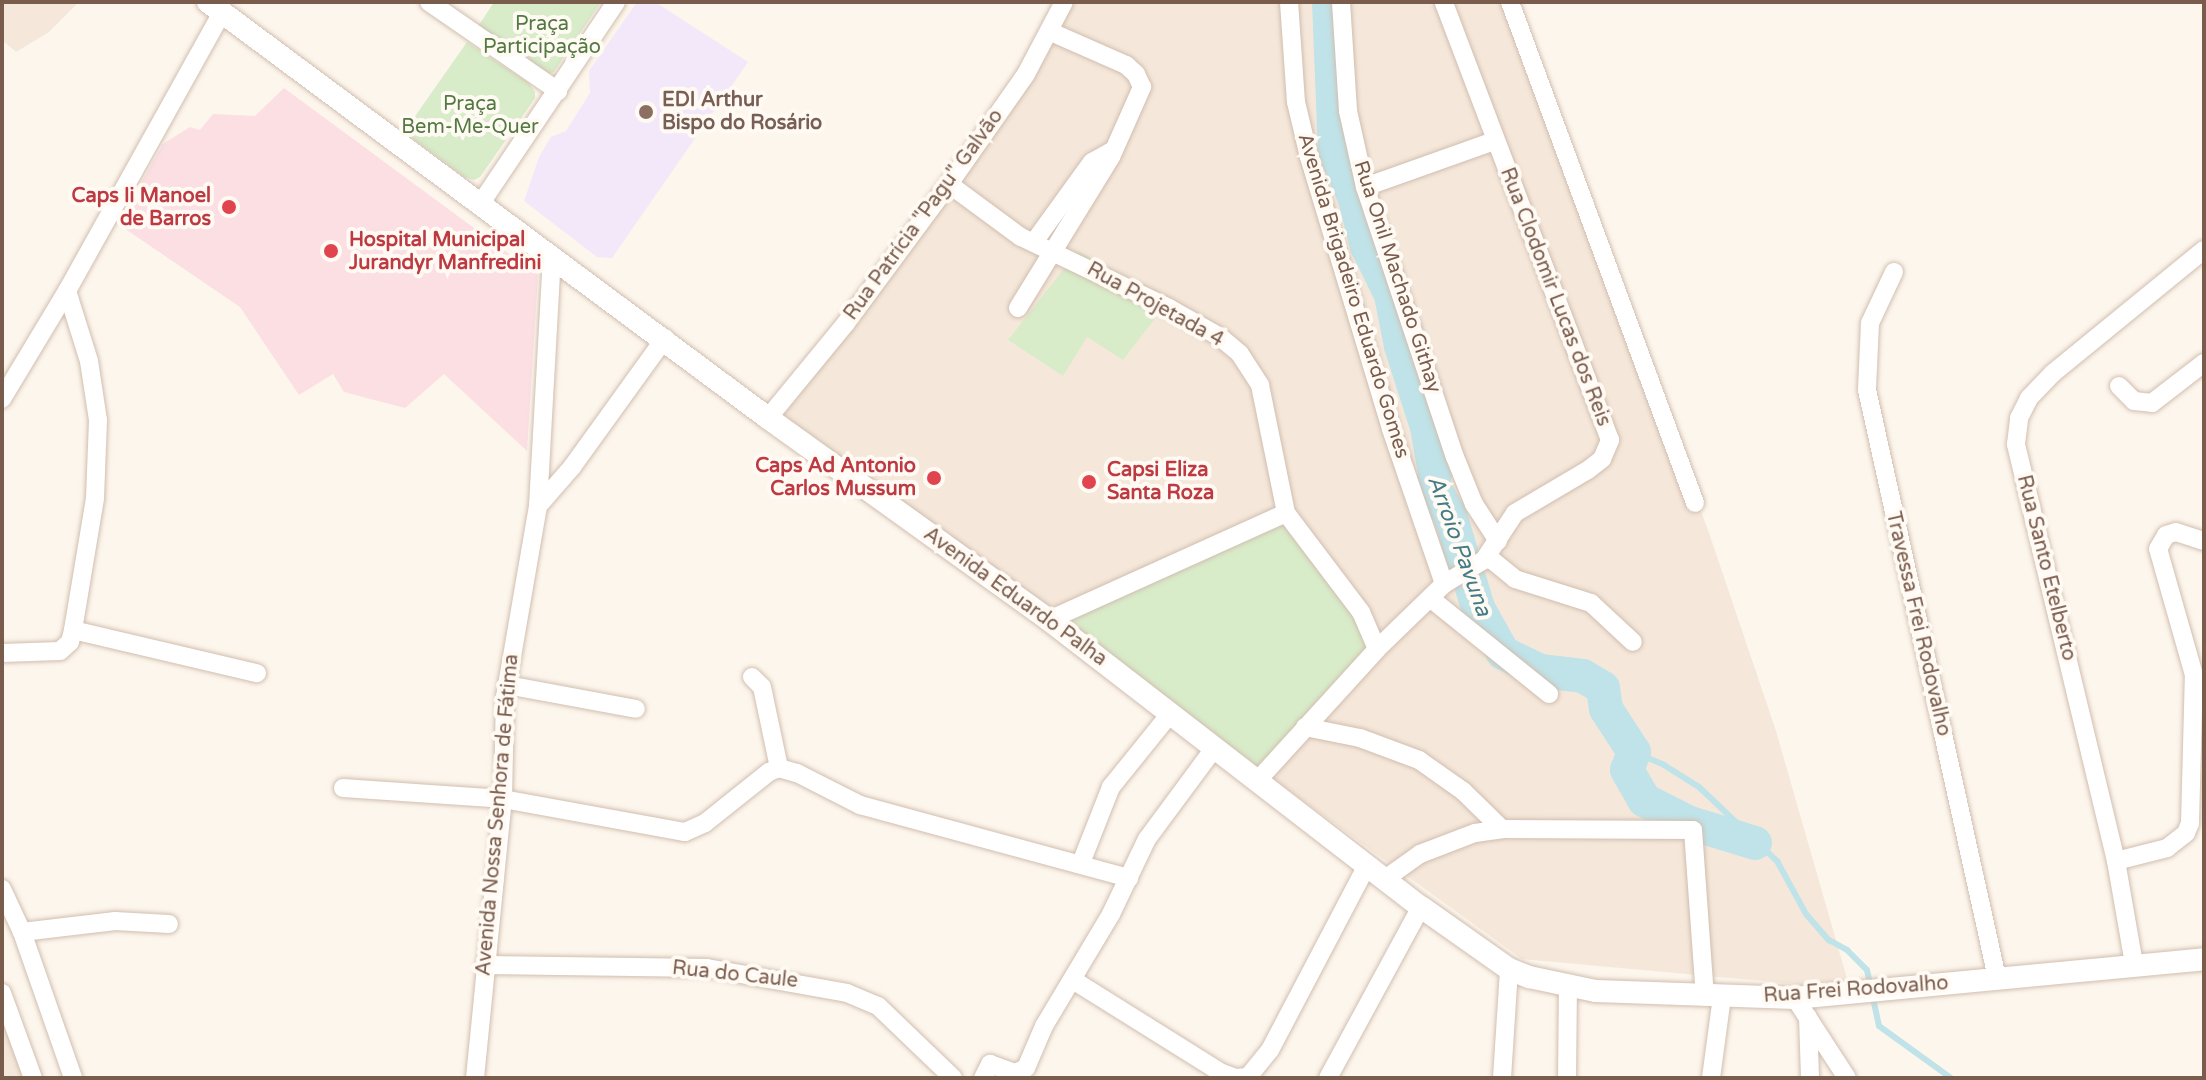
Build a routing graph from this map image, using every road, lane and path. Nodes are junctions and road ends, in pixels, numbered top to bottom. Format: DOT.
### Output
graph roads {
  1 [pos="429,2"];
  2 [pos="616,2"];
  3 [pos="1289,2"];
  4 [pos="1341,2"];
  5 [pos="1444,2"];
  6 [pos="1510,2"];
  7 [pos="1062,3"];
  8 [pos="215,7"];
  9 [pos="1051,32"];
  10 [pos="558,91"];
  11 [pos="1494,141"];
  12 [pos="1114,150"];
  13 [pos="949,184"];
  14 [pos="1365,187"];
  15 [pos="481,203"];
  16 [pos="1034,242"];
  17 [pos="2204,250"];
  18 [pos="1053,251"];
  19 [pos="552,256"];
  20 [pos="1894,272"];
  21 [pos="67,291"];
  22 [pos="1018,308"];
  23 [pos="665,338"];
  24 [pos="2204,363"];
  25 [pos="2119,386"];
  26 [pos="2,399"];
  27 [pos="768,418"];
  28 [pos="1695,503"];
  29 [pos="538,506"];
  30 [pos="1286,513"];
  31 [pos="2204,541"];
  32 [pos="1490,552"];
  33 [pos="1450,581"];
  34 [pos="1430,598"];
  35 [pos="1049,620"];
  36 [pos="73,630"];
  37 [pos="1633,642"];
  38 [pos="1377,649"];
  39 [pos="2,653"];
  40 [pos="2199,669"];
  41 [pos="257,673"];
  42 [pos="752,677"];
  43 [pos="507,685"];
  44 [pos="1549,694"];
  45 [pos="636,709"];
  46 [pos="1170,714"];
  47 [pos="1305,727"];
  48 [pos="1215,747"];
  49 [pos="779,768"];
  50 [pos="1258,780"];
  51 [pos="343,788"];
  52 [pos="503,799"];
  53 [pos="1502,829"];
  54 [pos="2116,861"];
  55 [pos="1081,863"];
  56 [pos="1367,865"];
  57 [pos="1129,878"];
  58 [pos="1385,879"];
  59 [pos="2,889"];
  60 [pos="1421,907"];
  61 [pos="169,924"];
  62 [pos="22,932"];
  63 [pos="2204,959"];
  64 [pos="2134,964"];
  65 [pos="485,965"];
  66 [pos="1509,969"];
  67 [pos="1997,978"];
  68 [pos="1073,980"];
  69 [pos="1568,987"];
  70 [pos="2,993"];
  71 [pos="1713,997"];
  72 [pos="1801,1007"];
  73 [pos="33,1078"];
  74 [pos="73,1078"];
  75 [pos="475,1078"];
  76 [pos="953,1078"];
  77 [pos="983,1078"];
  78 [pos="1328,1078"];
  79 [pos="1502,1078"];
  80 [pos="1567,1078"];
  81 [pos="1711,1078"];
  82 [pos="1810,1078"];
  83 [pos="1847,1078"];
  1 -- 10 [label="street"];
  2 -- 10 [label="street"];
  3 -- 33 [label="street, Avenida Brigadeiro Eduardo Gomes"];
  4 -- 14 [label="street, Rua Onil Machado Githay"];
  5 -- 11 [label="street, Rua Clodomir Lucas dos Reis"];
  6 -- 28 [label="street"];
  7 -- 9 [label="street, Rua Patrícia \"Pagu\" Galvão"];
  8 -- 15 [label="street, Avenida Eduardo Palha"];
  8 -- 21 [label="street"];
  9 -- 12 [label="street"];
  9 -- 13 [label="street, Rua Patrícia \"Pagu\" Galvão"];
  10 -- 15 [label="street"];
  11 -- 14 [label="street"];
  11 -- 32 [label="street, Rua Clodomir Lucas dos Reis"];
  12 -- 16 [label="street"];
  12 -- 18 [label="street"];
  13 -- 16 [label="street, Rua Projetada 4"];
  13 -- 27 [label="street, Rua Patrícia \"Pagu\" Galvão"];
  14 -- 32 [label="street, Rua Onil Machado Githay"];
  15 -- 19 [label="street, Avenida Eduardo Palha"];
  16 -- 18 [label="street, Rua Projetada 4"];
  17 -- 54 [label="street, Rua Santo Etelberto"];
  18 -- 22 [label="street"];
  18 -- 30 [label="street, Rua Projetada 4"];
  19 -- 23 [label="street, Avenida Eduardo Palha"];
  19 -- 29 [label="street, Avenida Nossa Senhora de Fátima"];
  20 -- 67 [label="street, Travessa Frei Rodovalho"];
  21 -- 26 [label="street"];
  21 -- 36 [label="street"];
  23 -- 27 [label="street, Avenida Eduardo Palha"];
  23 -- 29 [label="street"];
  24 -- 25 [label="street"];
  27 -- 35 [label="street, Avenida Eduardo Palha"];
  29 -- 43 [label="street, Avenida Nossa Senhora de Fátima"];
  30 -- 35 [label="street"];
  30 -- 38 [label="street, Rua Projetada 4"];
  31 -- 40 [label="street"];
  32 -- 33 [label="street, Rua Clodomir Lucas dos Reis"];
  32 -- 37 [label="street, Rua Onil Machado Githay"];
  33 -- 34 [label="street, Rua Clodomir Lucas dos Reis"];
  34 -- 38 [label="street, Rua Clodomir Lucas dos Reis"];
  34 -- 44 [label="street"];
  35 -- 46 [label="street, Avenida Eduardo Palha"];
  36 -- 39 [label="street"];
  36 -- 41 [label="street"];
  38 -- 47 [label="street, Rua Clodomir Lucas dos Reis"];
  40 -- 54 [label="street"];
  42 -- 49 [label="street"];
  43 -- 45 [label="street"];
  43 -- 52 [label="street, Avenida Nossa Senhora de Fátima"];
  46 -- 48 [label="street, Avenida Eduardo Palha"];
  46 -- 55 [label="street"];
  47 -- 50 [label="street, Rua Clodomir Lucas dos Reis"];
  47 -- 53 [label="street"];
  48 -- 50 [label="street, Avenida Eduardo Palha"];
  48 -- 57 [label="street"];
  49 -- 52 [label="street"];
  49 -- 55 [label="street"];
  50 -- 56 [label="street, Avenida Eduardo Palha"];
  51 -- 52 [label="street"];
  52 -- 65 [label="street, Avenida Nossa Senhora de Fátima"];
  53 -- 58 [label="street"];
  53 -- 71 [label="street"];
  54 -- 64 [label="street, Rua Santo Etelberto"];
  55 -- 57 [label="street"];
  56 -- 58 [label="street, Avenida Eduardo Palha"];
  56 -- 68 [label="street"];
  57 -- 68 [label="street"];
  58 -- 60 [label="street, Avenida Eduardo Palha"];
  59 -- 62 [label="street"];
  60 -- 66 [label="street, Avenida Eduardo Palha"];
  60 -- 78 [label="street"];
  61 -- 62 [label="street"];
  62 -- 74 [label="street"];
  63 -- 64 [label="street, Rua Frei Rodovalho"];
  64 -- 67 [label="street, Rua Frei Rodovalho"];
  65 -- 75 [label="street, Avenida Nossa Senhora de Fátima"];
  65 -- 76 [label="street, Rua do Caule"];
  66 -- 69 [label="street, Rua Frei Rodovalho"];
  66 -- 79 [label="street"];
  67 -- 72 [label="street, Rua Frei Rodovalho"];
  68 -- 77 [label="street"];
  69 -- 71 [label="street, Rua Frei Rodovalho"];
  69 -- 80 [label="street"];
  70 -- 73 [label="street"];
  71 -- 72 [label="street, Rua Frei Rodovalho"];
  71 -- 81 [label="street"];
  72 -- 82 [label="street"];
  72 -- 83 [label="street"];
}
